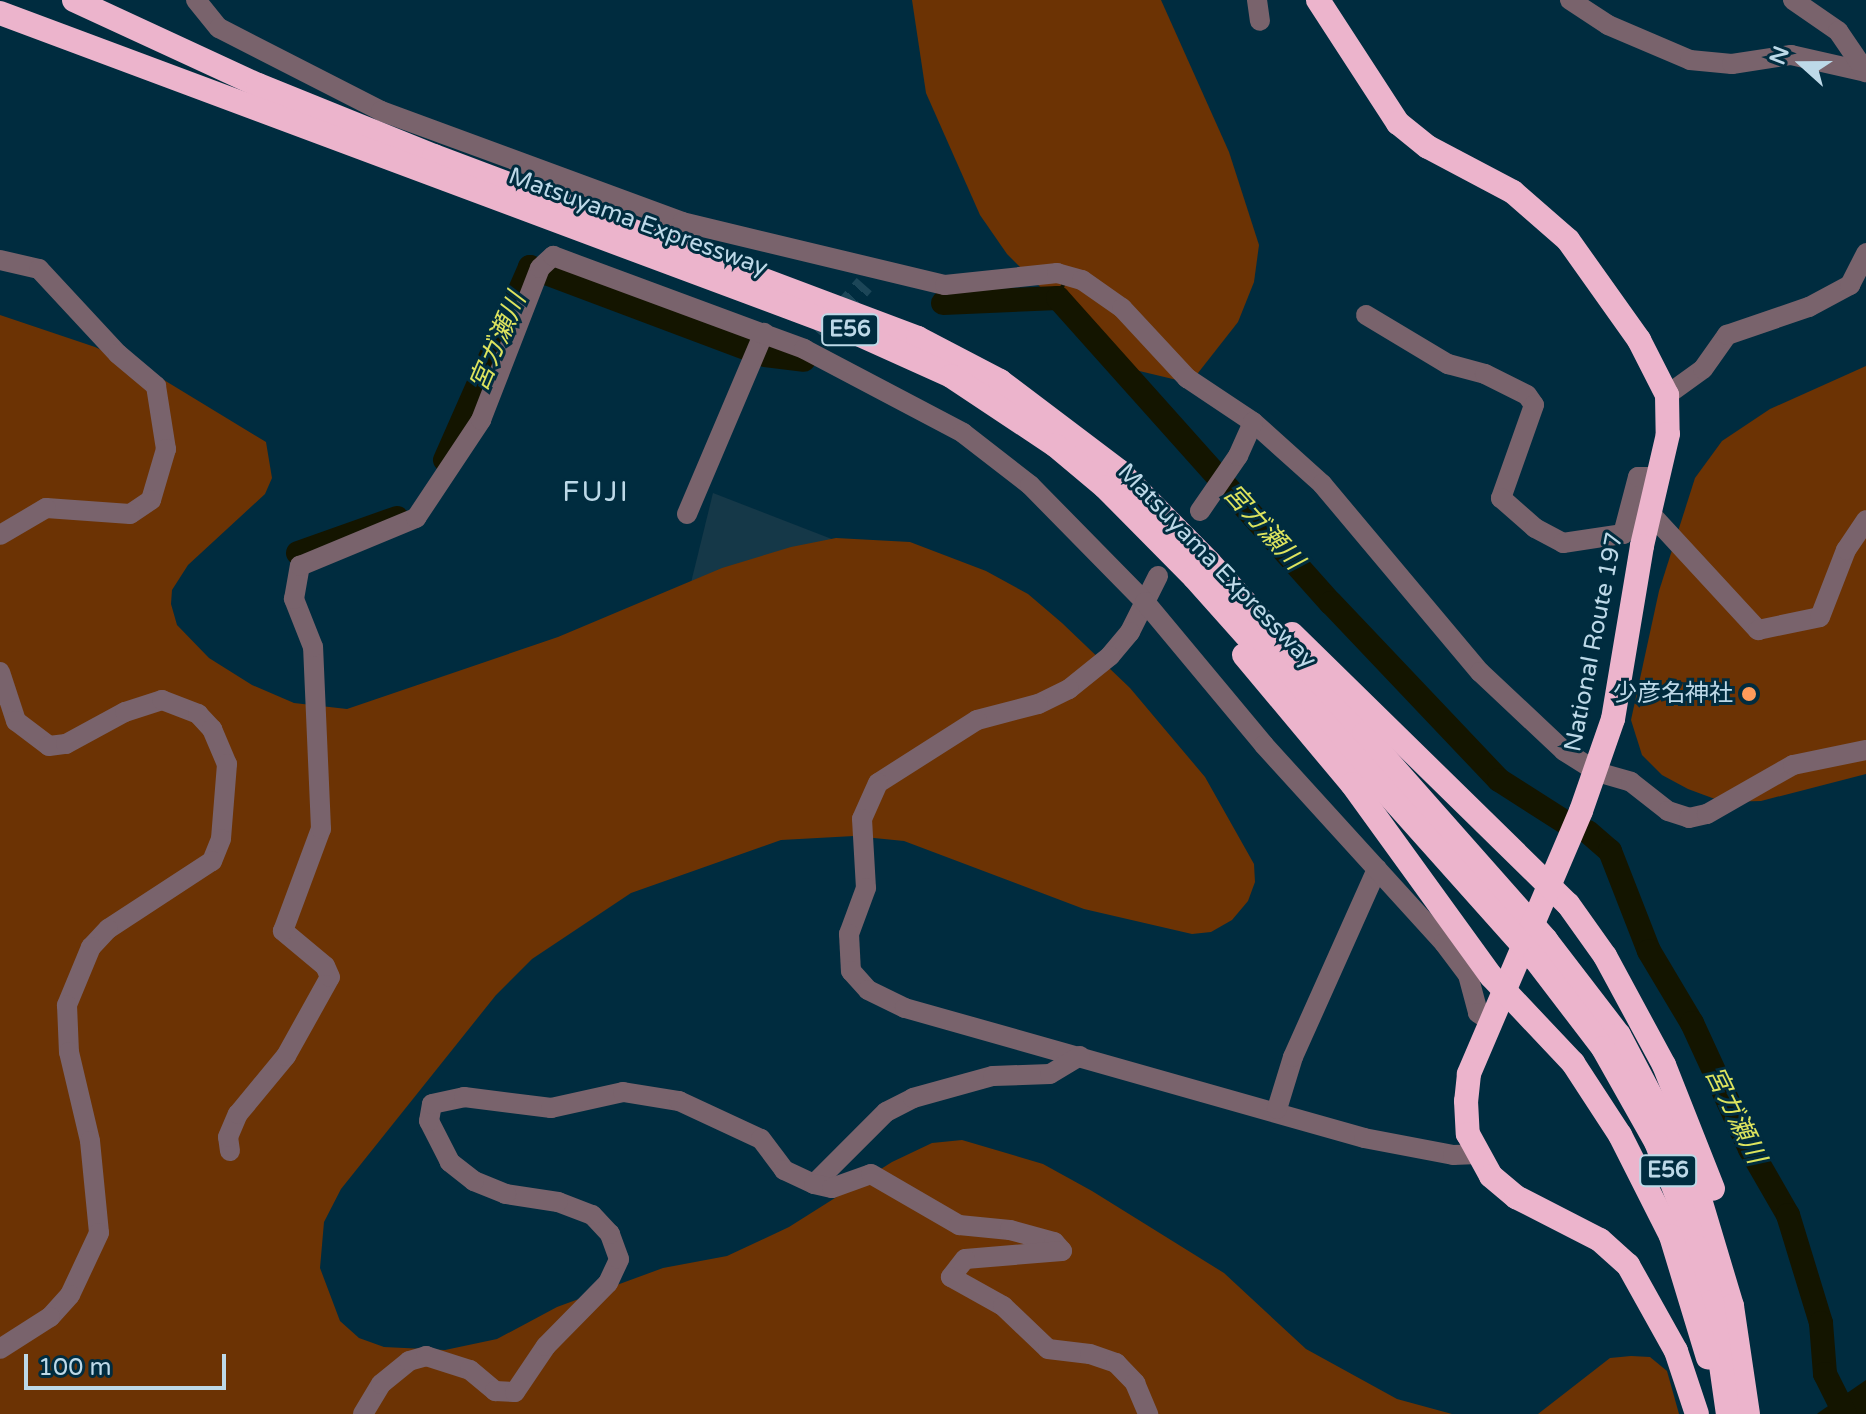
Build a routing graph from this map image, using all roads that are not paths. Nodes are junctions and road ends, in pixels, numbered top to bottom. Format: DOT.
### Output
graph roads {
  1 [pos="74,0"];
  2 [pos="196,0"];
  3 [pos="1257,0"];
  4 [pos="1318,0"];
  5 [pos="1570,0"];
  6 [pos="1805,3"];
  7 [pos="0,13"];
  8 [pos="1260,21"];
  9 [pos="1866,72"];
  10 [pos="1866,253"];
  11 [pos="0,260"];
  12 [pos="892,276"];
  13 [pos="864,285"];
  14 [pos="1366,315"];
  15 [pos="764,333"];
  16 [pos="1667,395"];
  17 [pos="1253,422"];
  18 [pos="1055,445"];
  19 [pos="1119,471"];
  20 [pos="1657,477"];
  21 [pos="1200,511"];
  22 [pos="1649,512"];
  23 [pos="687,514"];
  24 [pos="1866,520"];
  25 [pos="0,535"];
  26 [pos="1158,576"];
  27 [pos="1145,602"];
  28 [pos="0,672"];
  29 [pos="1866,750"];
  30 [pos="1597,772"];
  31 [pos="1377,869"];
  32 [pos="1549,882"];
  33 [pos="1518,924"];
  34 [pos="1540,950"];
  35 [pos="1504,991"];
  36 [pos="1490,1021"];
  37 [pos="1080,1056"];
  38 [pos="1277,1109"];
  39 [pos="230,1151"];
  40 [pos="1478,1154"];
  41 [pos="814,1184"];
  42 [pos="0,1349"];
  43 [pos="1744,1372"];
  44 [pos="363,1414"];
  45 [pos="1148,1414"];
  46 [pos="1697,1414"];
  47 [pos="1721,1414"];
  48 [pos="1728,1414"];
  49 [pos="1748,1414"];
  1 -- 19 [label="highway, Matsuyama Expressway / E56"];
  2 -- 12 [label="street"];
  3 -- 8 [label="street"];
  4 -- 16 [label="highway, National Route 197"];
  5 -- 9 [label="street"];
  6 -- 9 [label="street"];
  7 -- 18 [label="highway, Matsuyama Expressway / E56"];
  10 -- 16 [label="street"];
  11 -- 25 [label="street"];
  12 -- 13 [label="street"];
  12 -- 17 [label="street"];
  14 -- 20 [label="street"];
  15 -- 23 [label="street"];
  15 -- 27 [label="street"];
  15 -- 39 [label="street"];
  16 -- 20 [label="highway, National Route 197"];
  17 -- 21 [label="street"];
  17 -- 30 [label="street"];
  18 -- 33 [label="highway, Matsuyama Expressway / E56"];
  18 -- 35 [label="highway"];
  19 -- 32 [label="highway"];
  19 -- 33 [label="highway, Matsuyama Expressway / E56"];
  20 -- 22 [label="highway, National Route 197"];
  22 -- 24 [label="street"];
  22 -- 30 [label="highway, National Route 197"];
  26 -- 27 [label="street"];
  27 -- 31 [label="street"];
  27 -- 37 [label="street"];
  28 -- 42 [label="street"];
  29 -- 30 [label="street"];
  30 -- 32 [label="highway, National Route 197"];
  31 -- 36 [label="street"];
  31 -- 38 [label="street"];
  32 -- 35 [label="highway, National Route 197"];
  32 -- 43 [label="highway"];
  33 -- 34 [label="highway, Matsuyama Expressway / E56"];
  34 -- 43 [label="highway, Matsuyama Expressway / E56"];
  34 -- 48 [label="highway, Matsuyama Expressway / E56"];
  35 -- 36 [label="highway, National Route 197"];
  35 -- 47 [label="highway"];
  36 -- 40 [label="highway, National Route 197"];
  37 -- 38 [label="street"];
  37 -- 41 [label="street"];
  38 -- 40 [label="street"];
  40 -- 46 [label="highway, National Route 197"];
  41 -- 44 [label="street"];
  41 -- 45 [label="street"];
  43 -- 49 [label="highway, Matsuyama Expressway / E56"];
}
